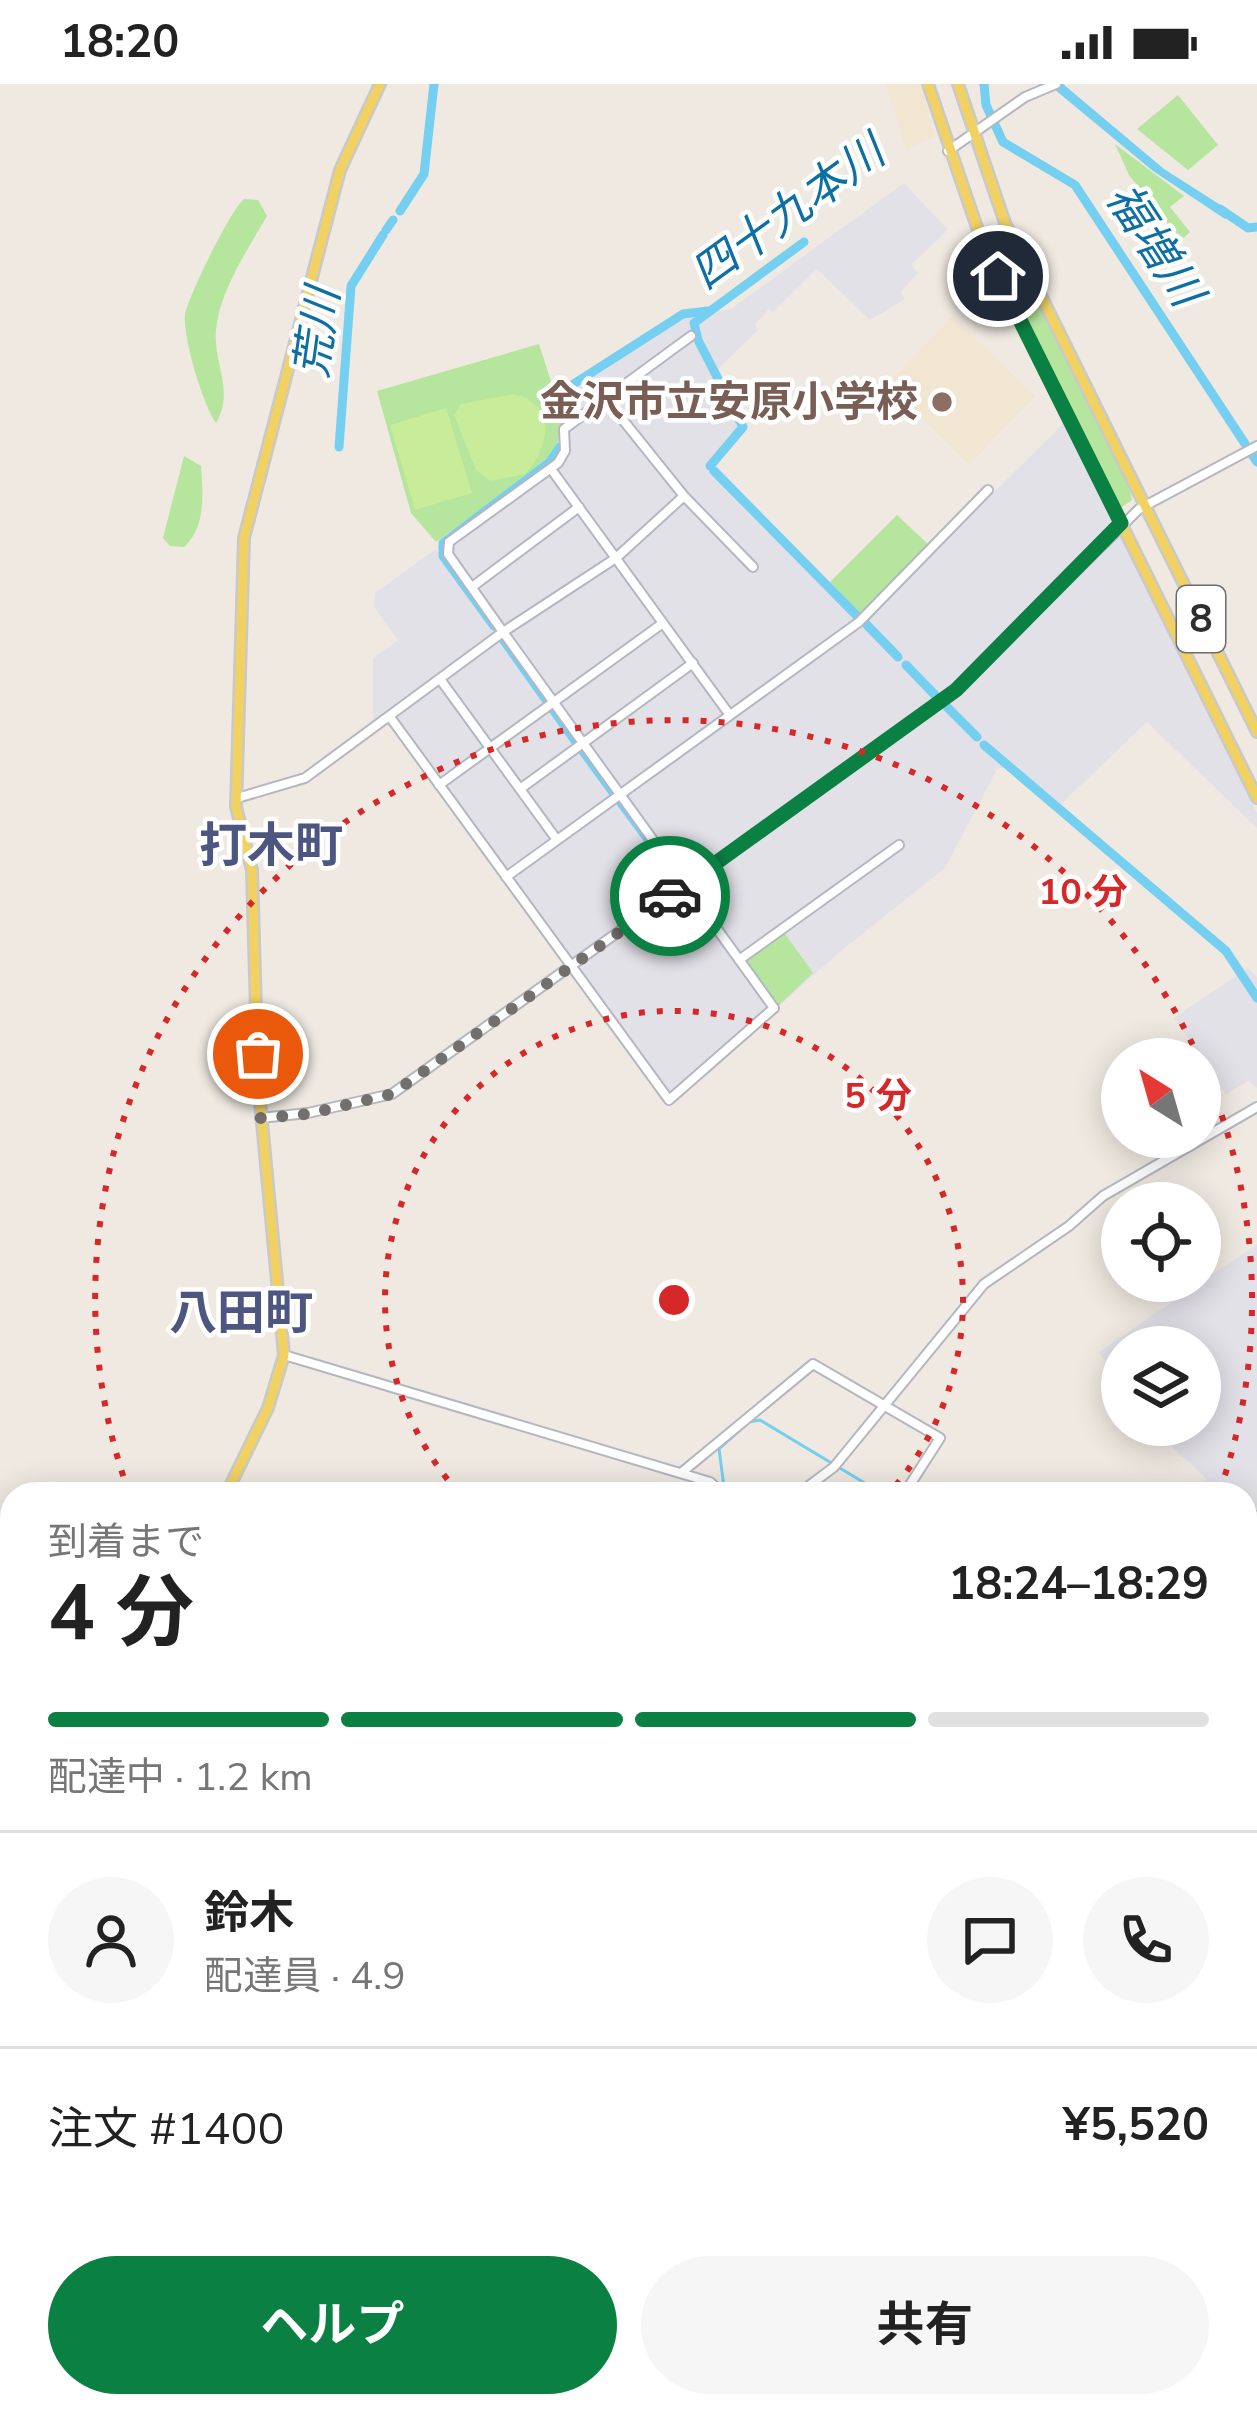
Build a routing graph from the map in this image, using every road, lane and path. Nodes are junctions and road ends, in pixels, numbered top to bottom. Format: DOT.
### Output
graph roads {
  1 [pos="380,84"];
  2 [pos="928,84"];
  3 [pos="958,84"];
  4 [pos="1052,86"];
  5 [pos="971,130"];
  6 [pos="946,148"];
  7 [pos="691,336"];
  8 [pos="606,399"];
  9 [pos="1252,449"];
  10 [pos="551,469"];
  11 [pos="988,490"];
  12 [pos="684,496"];
  13 [pos="579,507"];
  14 [pos="1145,507"];
  15 [pos="1121,523"];
  16 [pos="616,558"];
  17 [pos="753,567"];
  18 [pos="472,586"];
  19 [pos="664,622"];
  20 [pos="503,632"];
  21 [pos="693,664"];
  22 [pos="440,679"];
  23 [pos="552,701"];
  24 [pos="729,714"];
  25 [pos="390,717"];
  26 [pos="1257,732"];
  27 [pos="583,744"];
  28 [pos="490,747"];
  29 [pos="439,784"];
  30 [pos="520,788"];
  31 [pos="620,794"];
  32 [pos="237,798"];
  33 [pos="1257,798"];
  34 [pos="557,840"];
  35 [pos="899,845"];
  36 [pos="506,877"];
  37 [pos="685,886"];
  38 [pos="739,960"];
  39 [pos="572,966"];
  40 [pos="1257,1107"];
  41 [pos="260,1118"];
  42 [pos="284,1355"];
  43 [pos="887,1406"];
  44 [pos="680,1474"];
  45 [pos="232,1482"];
  46 [pos="710,1482"];
  47 [pos="813,1482"];
  48 [pos="912,1482"];
  1 -- 32 [label="main road"];
  2 -- 6 [label="main road, 8"];
  3 -- 5 [label="main road, 8"];
  4 -- 5 [label="street"];
  5 -- 6 [label="street"];
  5 -- 14 [label="main road, 8"];
  6 -- 15 [label="main road, 8"];
  7 -- 8 [label="street"];
  8 -- 10 [label="street"];
  8 -- 12 [label="street"];
  9 -- 14 [label="street"];
  10 -- 13 [label="street"];
  10 -- 18 [label="street"];
  11 -- 24 [label="street"];
  12 -- 16 [label="street"];
  12 -- 17 [label="street"];
  13 -- 16 [label="street"];
  13 -- 18 [label="street"];
  14 -- 15 [label="street"];
  14 -- 26 [label="main road, 8"];
  15 -- 33 [label="main road, 8"];
  15 -- 37 [label="street"];
  16 -- 19 [label="street"];
  16 -- 20 [label="street"];
  18 -- 20 [label="street"];
  19 -- 21 [label="street"];
  19 -- 23 [label="street"];
  20 -- 22 [label="street"];
  20 -- 23 [label="street"];
  21 -- 24 [label="street"];
  21 -- 27 [label="street"];
  22 -- 25 [label="street"];
  22 -- 28 [label="street"];
  23 -- 27 [label="street"];
  23 -- 28 [label="street"];
  24 -- 31 [label="street"];
  25 -- 29 [label="street"];
  25 -- 32 [label="street"];
  27 -- 30 [label="street"];
  27 -- 31 [label="street"];
  28 -- 29 [label="street"];
  28 -- 30 [label="street"];
  29 -- 36 [label="street"];
  30 -- 34 [label="street"];
  31 -- 34 [label="street"];
  31 -- 37 [label="street"];
  32 -- 41 [label="main road"];
  34 -- 36 [label="street"];
  35 -- 38 [label="street"];
  36 -- 39 [label="street"];
  37 -- 38 [label="street"];
  37 -- 39 [label="street"];
  38 -- 39 [label="street"];
  39 -- 41 [label="street"];
  40 -- 43 [label="street"];
  41 -- 42 [label="main road"];
  42 -- 44 [label="street"];
  42 -- 45 [label="main road"];
  43 -- 44 [label="street"];
  43 -- 47 [label="street"];
  43 -- 48 [label="street"];
  44 -- 46 [label="street"];
}
